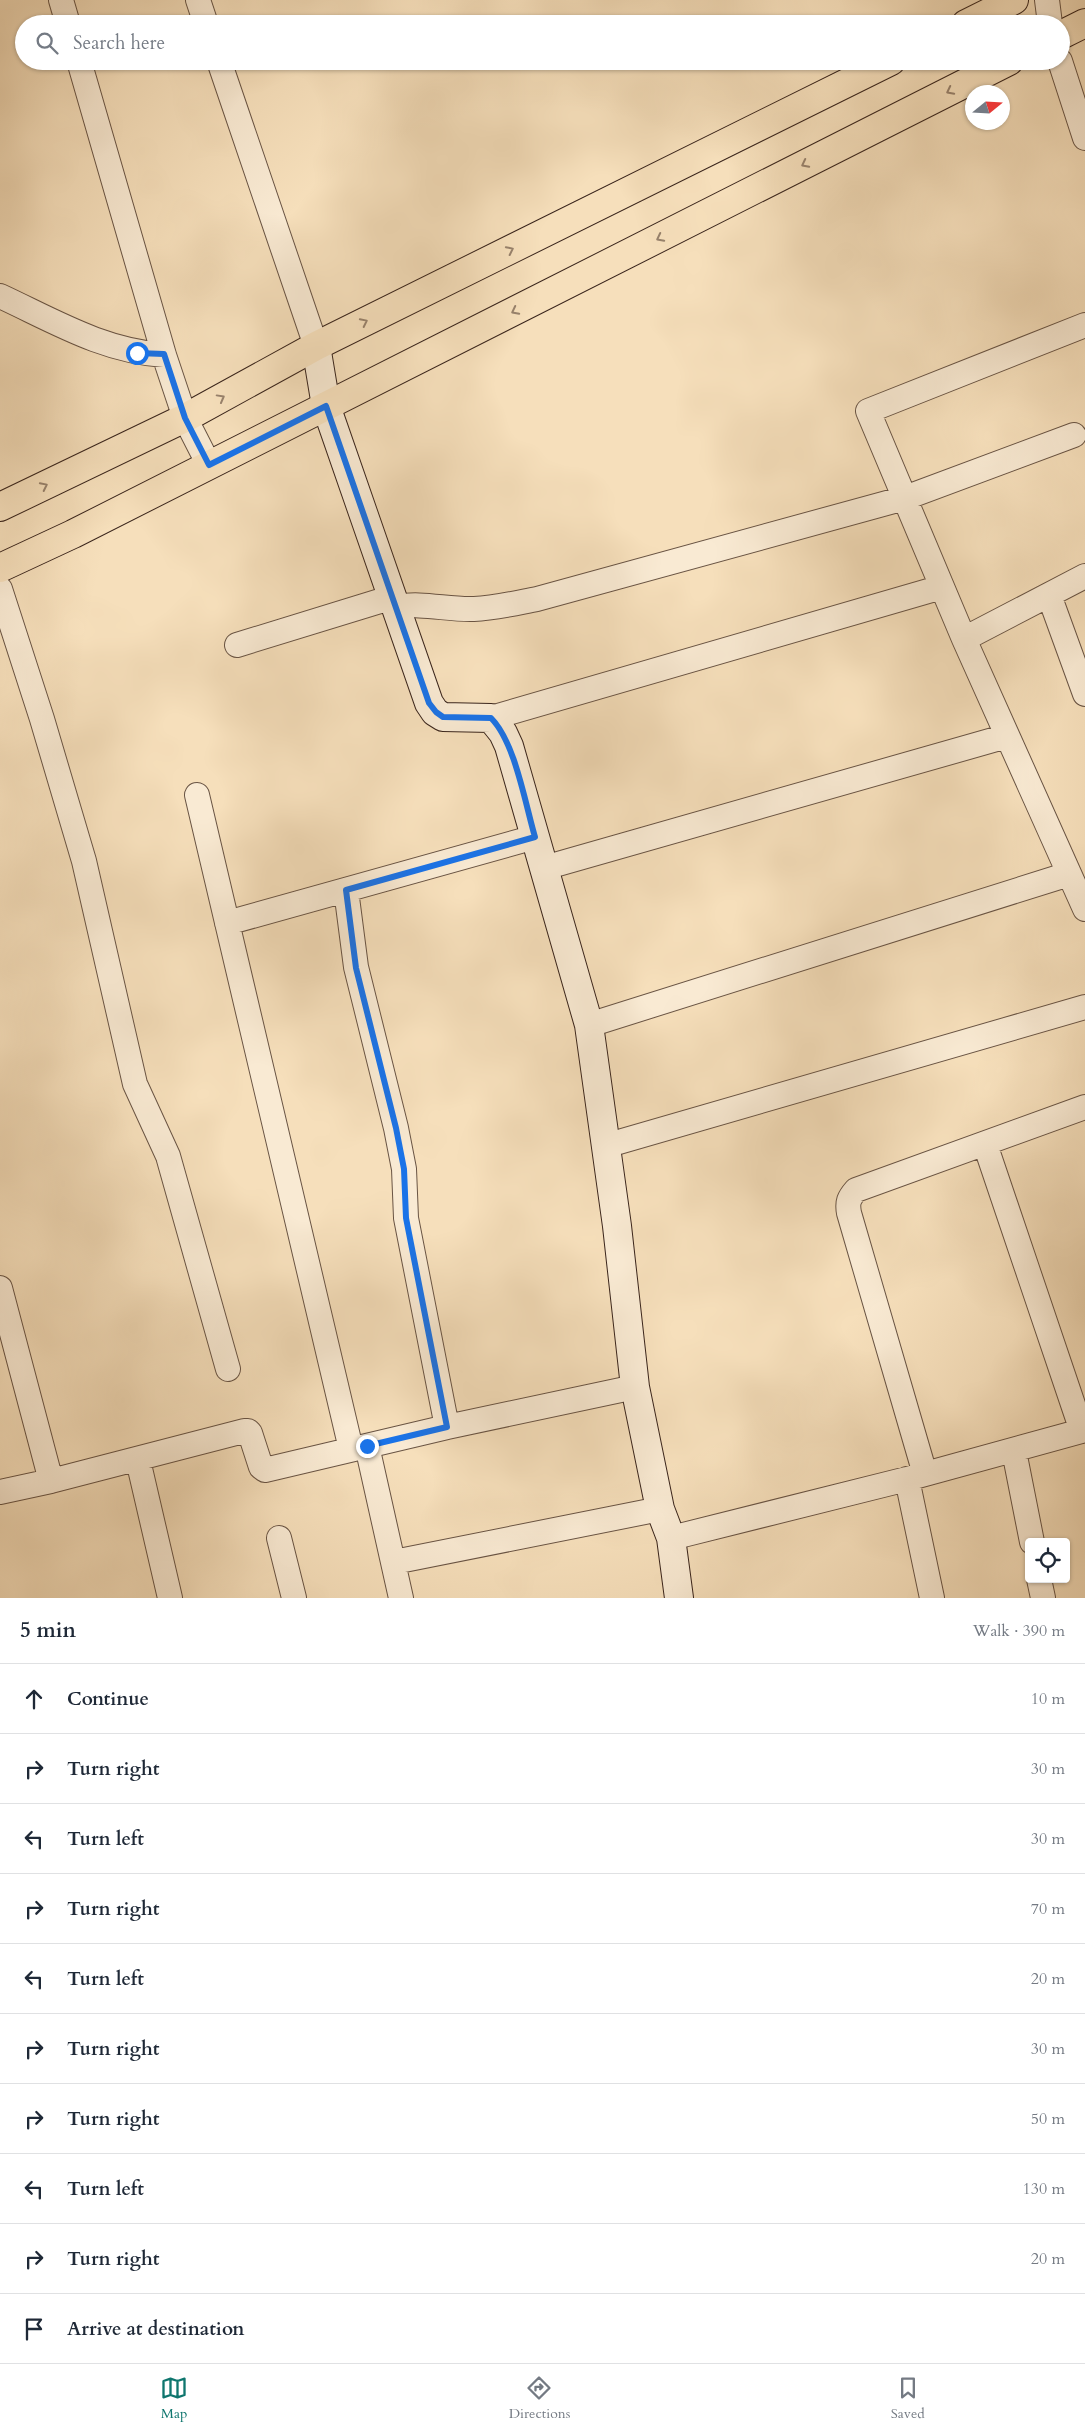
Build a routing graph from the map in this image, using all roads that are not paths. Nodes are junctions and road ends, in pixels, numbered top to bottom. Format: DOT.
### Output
graph roads {
  1 [pos="61,0"];
  2 [pos="198,0"];
  3 [pos="1014,0"];
  4 [pos="1048,0"];
  5 [pos="65,15"];
  6 [pos="203,15"];
  7 [pos="984,15"];
  8 [pos="1049,15"];
  9 [pos="1085,23"];
  10 [pos="1070,30"];
  11 [pos="82,70"];
  12 [pos="222,70"];
  13 [pos="873,70"];
  14 [pos="991,70"];
  15 [pos="1063,70"];
  16 [pos="1085,138"];
  17 [pos="0,296"];
  18 [pos="1085,325"];
  19 [pos="316,346"];
  20 [pos="164,354"];
  21 [pos="326,406"];
  22 [pos="185,418"];
  23 [pos="1074,435"];
  24 [pos="209,465"];
  25 [pos="905,498"];
  26 [pos="0,507"];
  27 [pos="0,568"];
  28 [pos="1085,576"];
  29 [pos="942,587"];
  30 [pos="0,590"];
  31 [pos="1049,595"];
  32 [pos="394,602"];
  33 [pos="964,639"];
  34 [pos="237,645"];
  35 [pos="1085,694"];
  36 [pos="491,718"];
  37 [pos="1007,736"];
  38 [pos="197,795"];
  39 [pos="535,837"];
  40 [pos="544,868"];
  41 [pos="1069,874"];
  42 [pos="346,890"];
  43 [pos="1085,909"];
  44 [pos="227,924"];
  45 [pos="1085,1007"];
  46 [pos="589,1025"];
  47 [pos="1085,1107"];
  48 [pos="984,1144"];
  49 [pos="605,1146"];
  50 [pos="0,1288"];
  51 [pos="228,1369"];
  52 [pos="635,1387"];
  53 [pos="447,1427"];
  54 [pos="1084,1430"];
  55 [pos="359,1447"];
  56 [pos="1014,1450"];
  57 [pos="138,1460"];
  58 [pos="916,1476"];
  59 [pos="51,1481"];
  60 [pos="0,1492"];
  61 [pos="660,1509"];
  62 [pos="279,1538"];
  63 [pos="671,1538"];
  64 [pos="1031,1538"];
  65 [pos="394,1562"];
  66 [pos="1040,1583"];
  67 [pos="170,1598"];
  68 [pos="294,1598"];
  69 [pos="401,1598"];
  70 [pos="679,1598"];
  71 [pos="932,1598"];
  72 [pos="1043,1598"];
  1 -- 5 [label="street"];
  2 -- 6 [label="street"];
  3 -- 7 [label="main road"];
  4 -- 8 [label="street"];
  9 -- 10 [label="main road"];
  11 -- 20 [label="street"];
  12 -- 19 [label="street"];
  19 -- 13 [label="main road, one-way"];
  14 -- 21 [label="main road, one-way"];
  15 -- 16 [label="street"];
  17 -- 20 [label="street"];
  18 -- 25 [label="street"];
  19 -- 21 [label="street"];
  22 -- 19 [label="main road, one-way"];
  20 -- 22 [label="street"];
  21 -- 24 [label="main road"];
  21 -- 32 [label="street"];
  22 -- 24 [label="street"];
  26 -- 22 [label="main road, one-way"];
  23 -- 25 [label="street"];
  24 -- 27 [label="main road"];
  25 -- 29 [label="street"];
  25 -- 32 [label="street"];
  28 -- 31 [label="street"];
  29 -- 33 [label="street"];
  29 -- 36 [label="street"];
  30 -- 51 [label="street"];
  31 -- 33 [label="street"];
  31 -- 35 [label="street"];
  32 -- 34 [label="street"];
  32 -- 36 [label="street"];
  33 -- 37 [label="street"];
  36 -- 39 [label="street"];
  37 -- 40 [label="street"];
  37 -- 41 [label="street"];
  38 -- 44 [label="street"];
  39 -- 40 [label="street"];
  39 -- 42 [label="street"];
  40 -- 46 [label="street"];
  41 -- 43 [label="street"];
  41 -- 46 [label="street"];
  42 -- 44 [label="street"];
  42 -- 53 [label="street"];
  44 -- 55 [label="street"];
  45 -- 49 [label="street"];
  46 -- 49 [label="street"];
  47 -- 48 [label="street"];
  48 -- 54 [label="street"];
  48 -- 58 [label="street"];
  49 -- 52 [label="street"];
  50 -- 59 [label="street"];
  52 -- 53 [label="street"];
  52 -- 61 [label="street"];
  53 -- 55 [label="street"];
  54 -- 56 [label="street"];
  55 -- 57 [label="street"];
  55 -- 65 [label="street"];
  56 -- 58 [label="street"];
  56 -- 64 [label="street"];
  57 -- 59 [label="street"];
  57 -- 67 [label="street"];
  58 -- 63 [label="street"];
  58 -- 71 [label="street"];
  59 -- 60 [label="street"];
  61 -- 63 [label="street"];
  61 -- 65 [label="street"];
  62 -- 68 [label="street"];
  63 -- 70 [label="street"];
  65 -- 69 [label="street"];
  66 -- 72 [label="street"];
}
